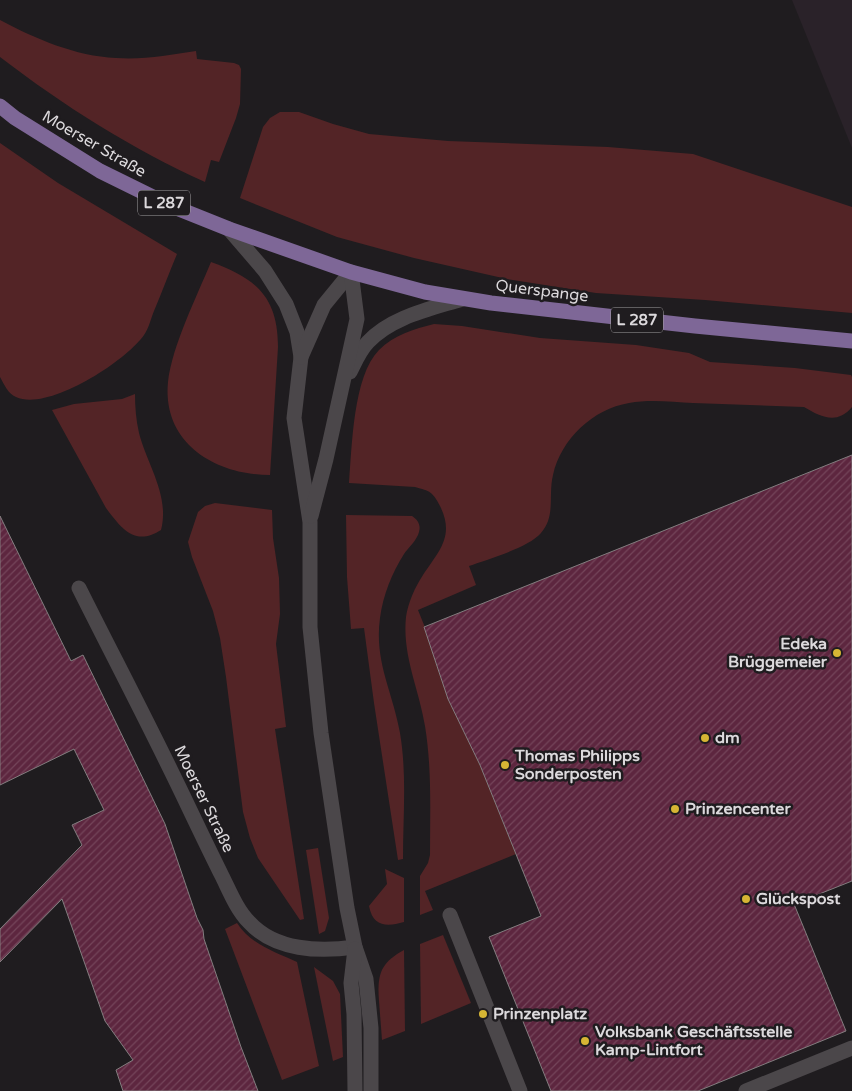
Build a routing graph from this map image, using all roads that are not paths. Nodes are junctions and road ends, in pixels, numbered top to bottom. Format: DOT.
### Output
graph roads {
  1 [pos="0,106"];
  2 [pos="229,230"];
  3 [pos="351,272"];
  4 [pos="462,299"];
  5 [pos="852,340"];
  6 [pos="301,357"];
  7 [pos="344,382"];
  8 [pos="310,522"];
  9 [pos="79,588"];
  10 [pos="450,915"];
  11 [pos="355,947"];
  12 [pos="852,1048"];
  13 [pos="355,1091"];
  14 [pos="371,1091"];
  15 [pos="520,1091"];
  16 [pos="746,1091"];
  1 -- 2 [label="main road, Moerser Straße / L 287"];
  2 -- 3 [label="main road, Moerser Straße / L 287"];
  2 -- 6 [label="main road, Moerser Straße"];
  3 -- 4 [label="main road, Querspange / L 287"];
  3 -- 6 [label="main road, Moerser Straße"];
  3 -- 7 [label="main road, Moerser Straße"];
  4 -- 5 [label="main road, Querspange / L 287"];
  4 -- 7 [label="main road, Moerser Straße"];
  6 -- 8 [label="main road, Moerser Straße"];
  7 -- 8 [label="main road, Moerser Straße"];
  8 -- 11 [label="main road, Moerser Straße"];
  9 -- 11 [label="main road, Moerser Straße"];
  10 -- 15 [label="main road"];
  11 -- 13 [label="main road, Moerser Straße"];
  11 -- 14 [label="main road, Moerser Straße"];
  12 -- 16 [label="main road"];
}
